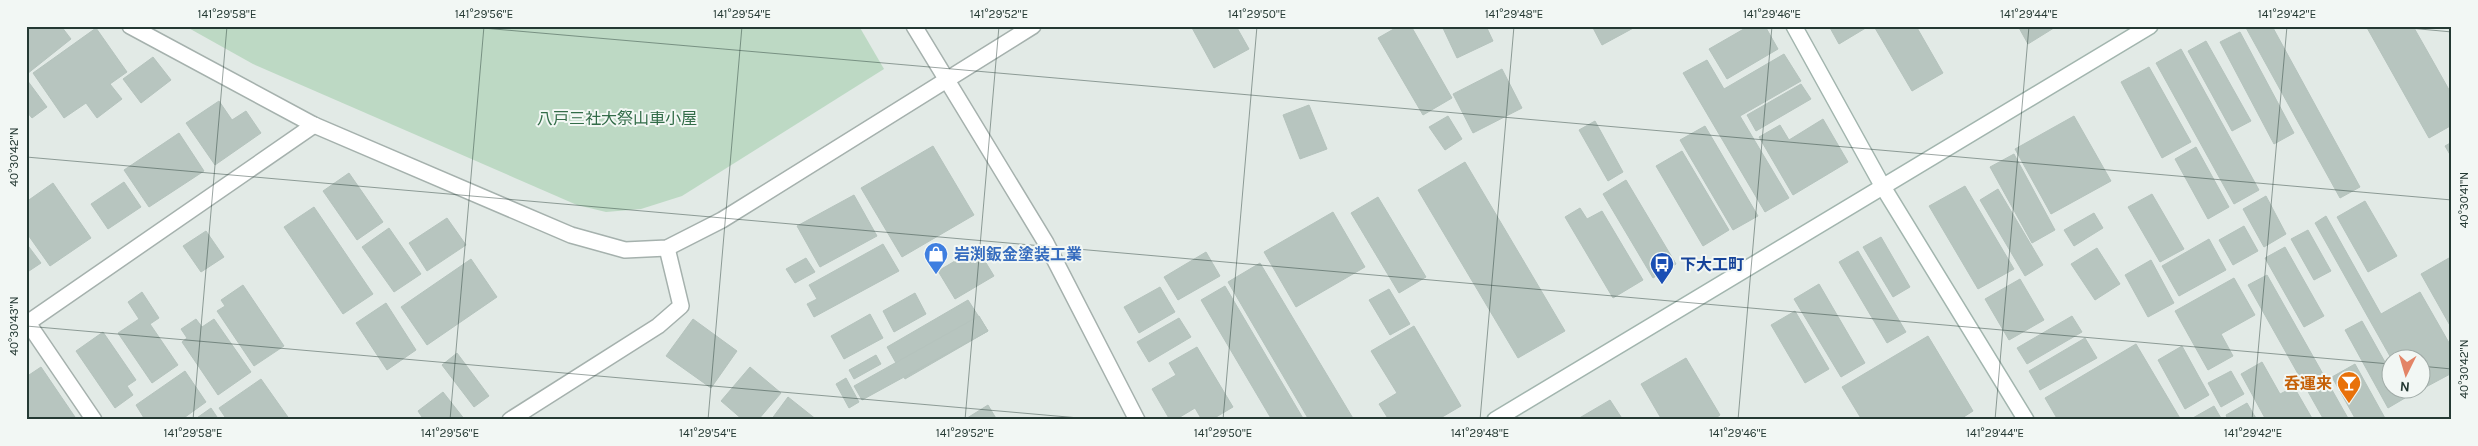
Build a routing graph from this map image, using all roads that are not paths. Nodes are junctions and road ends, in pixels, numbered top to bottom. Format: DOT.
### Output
graph roads {
  1 [pos="130,26"];
  2 [pos="914,26"];
  3 [pos="1033,26"];
  4 [pos="1794,26"];
  5 [pos="2150,26"];
  6 [pos="946,80"];
  7 [pos="314,125"];
  8 [pos="1883,187"];
  9 [pos="667,248"];
  10 [pos="27,323"];
  11 [pos="94,420"];
  12 [pos="510,420"];
  13 [pos="1136,420"];
  14 [pos="1495,420"];
  15 [pos="2026,420"];
  1 -- 7 [label="street"];
  2 -- 6 [label="street"];
  3 -- 6 [label="street"];
  4 -- 8 [label="street"];
  5 -- 8 [label="street"];
  6 -- 9 [label="street"];
  6 -- 13 [label="street"];
  7 -- 9 [label="street"];
  7 -- 10 [label="street"];
  8 -- 14 [label="street"];
  8 -- 15 [label="street"];
  9 -- 12 [label="street"];
  10 -- 11 [label="street"];
}
